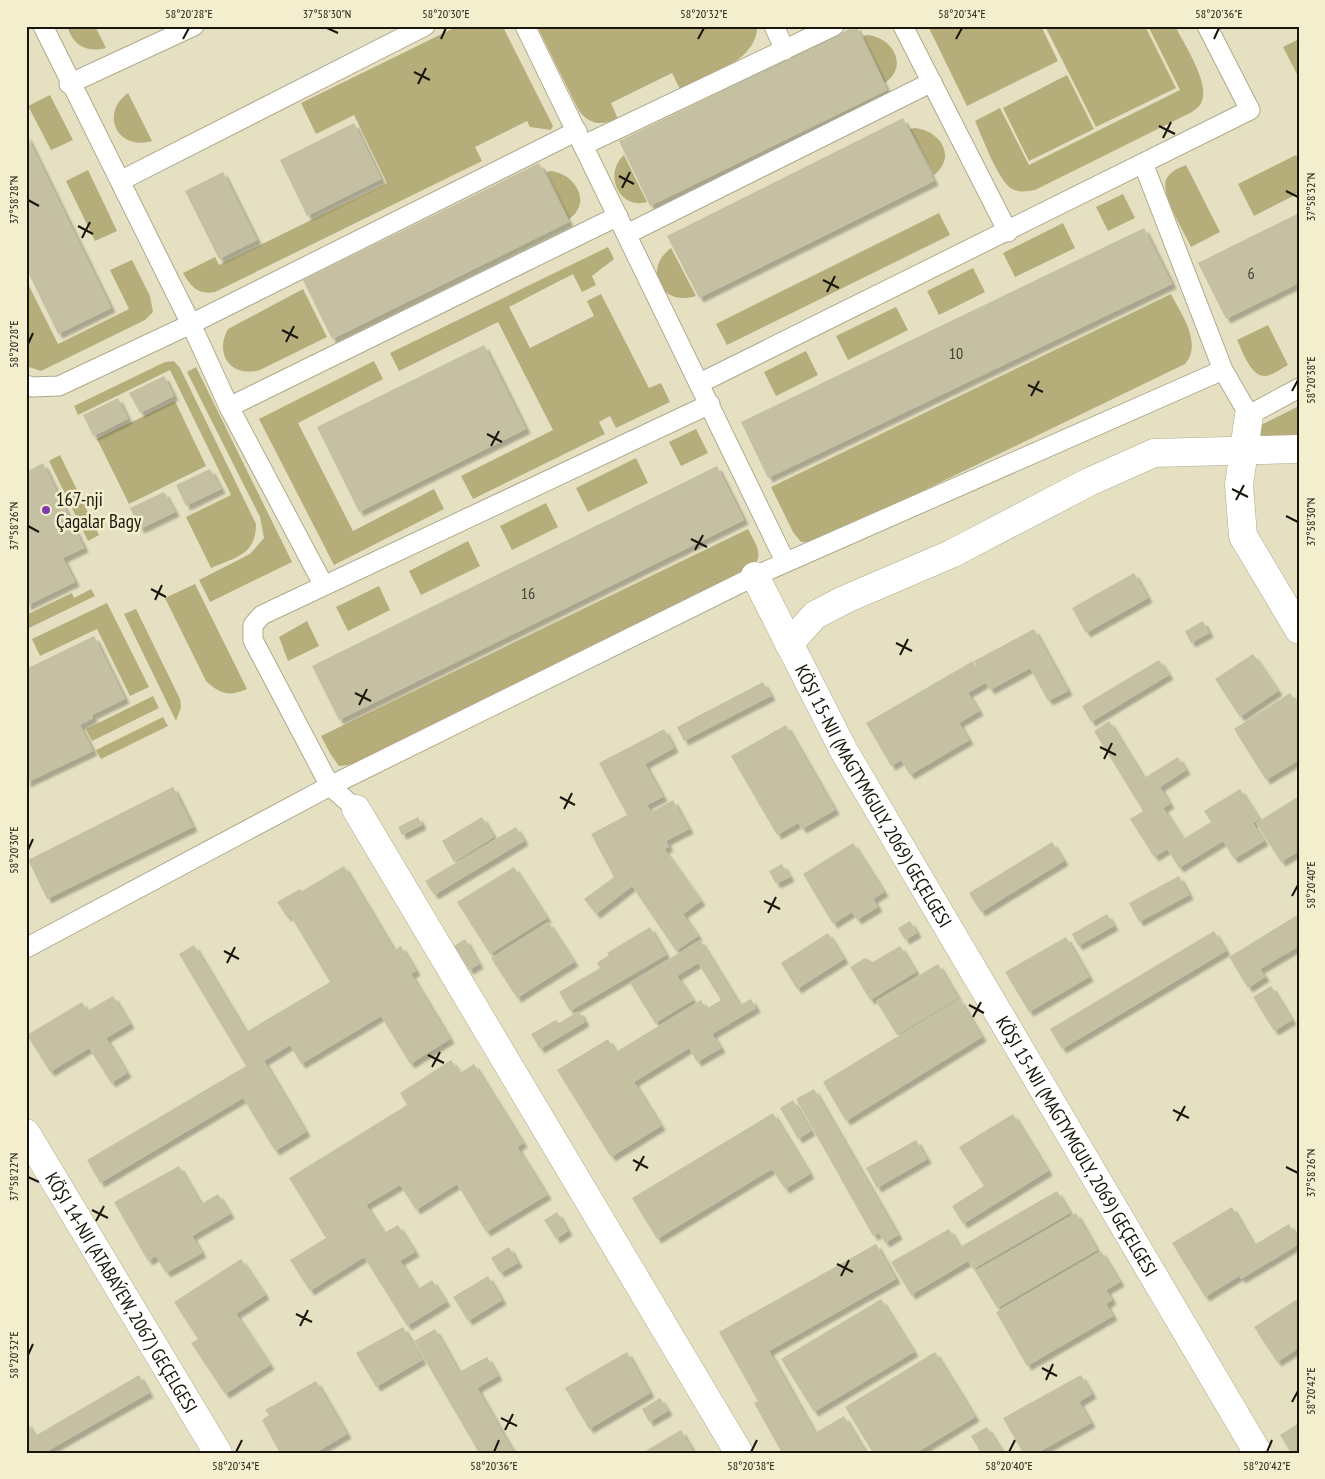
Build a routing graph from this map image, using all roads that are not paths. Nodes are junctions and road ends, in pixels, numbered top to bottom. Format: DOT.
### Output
graph roads {
  1 [pos="42,26"];
  2 [pos="194,26"];
  3 [pos="425,26"];
  4 [pos="525,26"];
  5 [pos="774,26"];
  6 [pos="834,26"];
  7 [pos="903,26"];
  8 [pos="1207,26"];
  9 [pos="786,50"];
  10 [pos="932,82"];
  11 [pos="69,84"];
  12 [pos="580,138"];
  13 [pos="1143,163"];
  14 [pos="120,181"];
  15 [pos="618,216"];
  16 [pos="1008,232"];
  17 [pos="627,234"];
  18 [pos="191,324"];
  19 [pos="1223,370"];
  20 [pos="700,384"];
  21 [pos="26,385"];
  22 [pos="1299,388"];
  23 [pos="710,404"];
  24 [pos="229,407"];
  25 [pos="1249,415"];
  26 [pos="1299,449"];
  27 [pos="1244,451"];
  28 [pos="786,561"];
  29 [pos="755,576"];
  30 [pos="322,584"];
  31 [pos="1299,630"];
  32 [pos="789,644"];
  33 [pos="330,786"];
  34 [pos="356,809"];
  35 [pos="26,948"];
  36 [pos="26,1132"];
  37 [pos="218,1453"];
  38 [pos="739,1453"];
  39 [pos="1258,1453"];
  1 -- 11 [label="lane"];
  2 -- 11 [label="lane"];
  3 -- 14 [label="lane"];
  4 -- 12 [label="lane"];
  5 -- 9 [label="lane"];
  6 -- 9 [label="lane"];
  7 -- 10 [label="lane"];
  8 -- 13 [label="lane"];
  9 -- 12 [label="lane"];
  10 -- 16 [label="lane"];
  10 -- 17 [label="lane"];
  11 -- 14 [label="lane"];
  12 -- 15 [label="lane"];
  12 -- 18 [label="lane"];
  13 -- 16 [label="lane"];
  13 -- 19 [label="lane"];
  14 -- 18 [label="lane"];
  15 -- 17 [label="lane"];
  15 -- 24 [label="lane"];
  16 -- 20 [label="lane"];
  17 -- 20 [label="lane"];
  18 -- 21 [label="lane"];
  18 -- 24 [label="lane"];
  19 -- 25 [label="lane"];
  19 -- 28 [label="lane"];
  20 -- 23 [label="lane"];
  22 -- 25 [label="lane"];
  23 -- 28 [label="lane"];
  23 -- 30 [label="lane"];
  24 -- 30 [label="lane"];
  25 -- 27 [label="street"];
  26 -- 27 [label="street"];
  27 -- 31 [label="street"];
  27 -- 32 [label="street"];
  28 -- 29 [label="lane"];
  29 -- 32 [label="street, KÖŞI 15-NJI (MAGTYMGULY, 2069) GEÇELGESI"];
  29 -- 33 [label="lane"];
  30 -- 33 [label="lane"];
  32 -- 39 [label="street, KÖŞI 15-NJI (MAGTYMGULY, 2069) GEÇELGESI"];
  33 -- 34 [label="lane"];
  33 -- 35 [label="lane"];
  34 -- 38 [label="street"];
  36 -- 37 [label="street, KÖŞI 14-NJI (ATABAÝEW, 2067) GEÇELGESI"];
}
